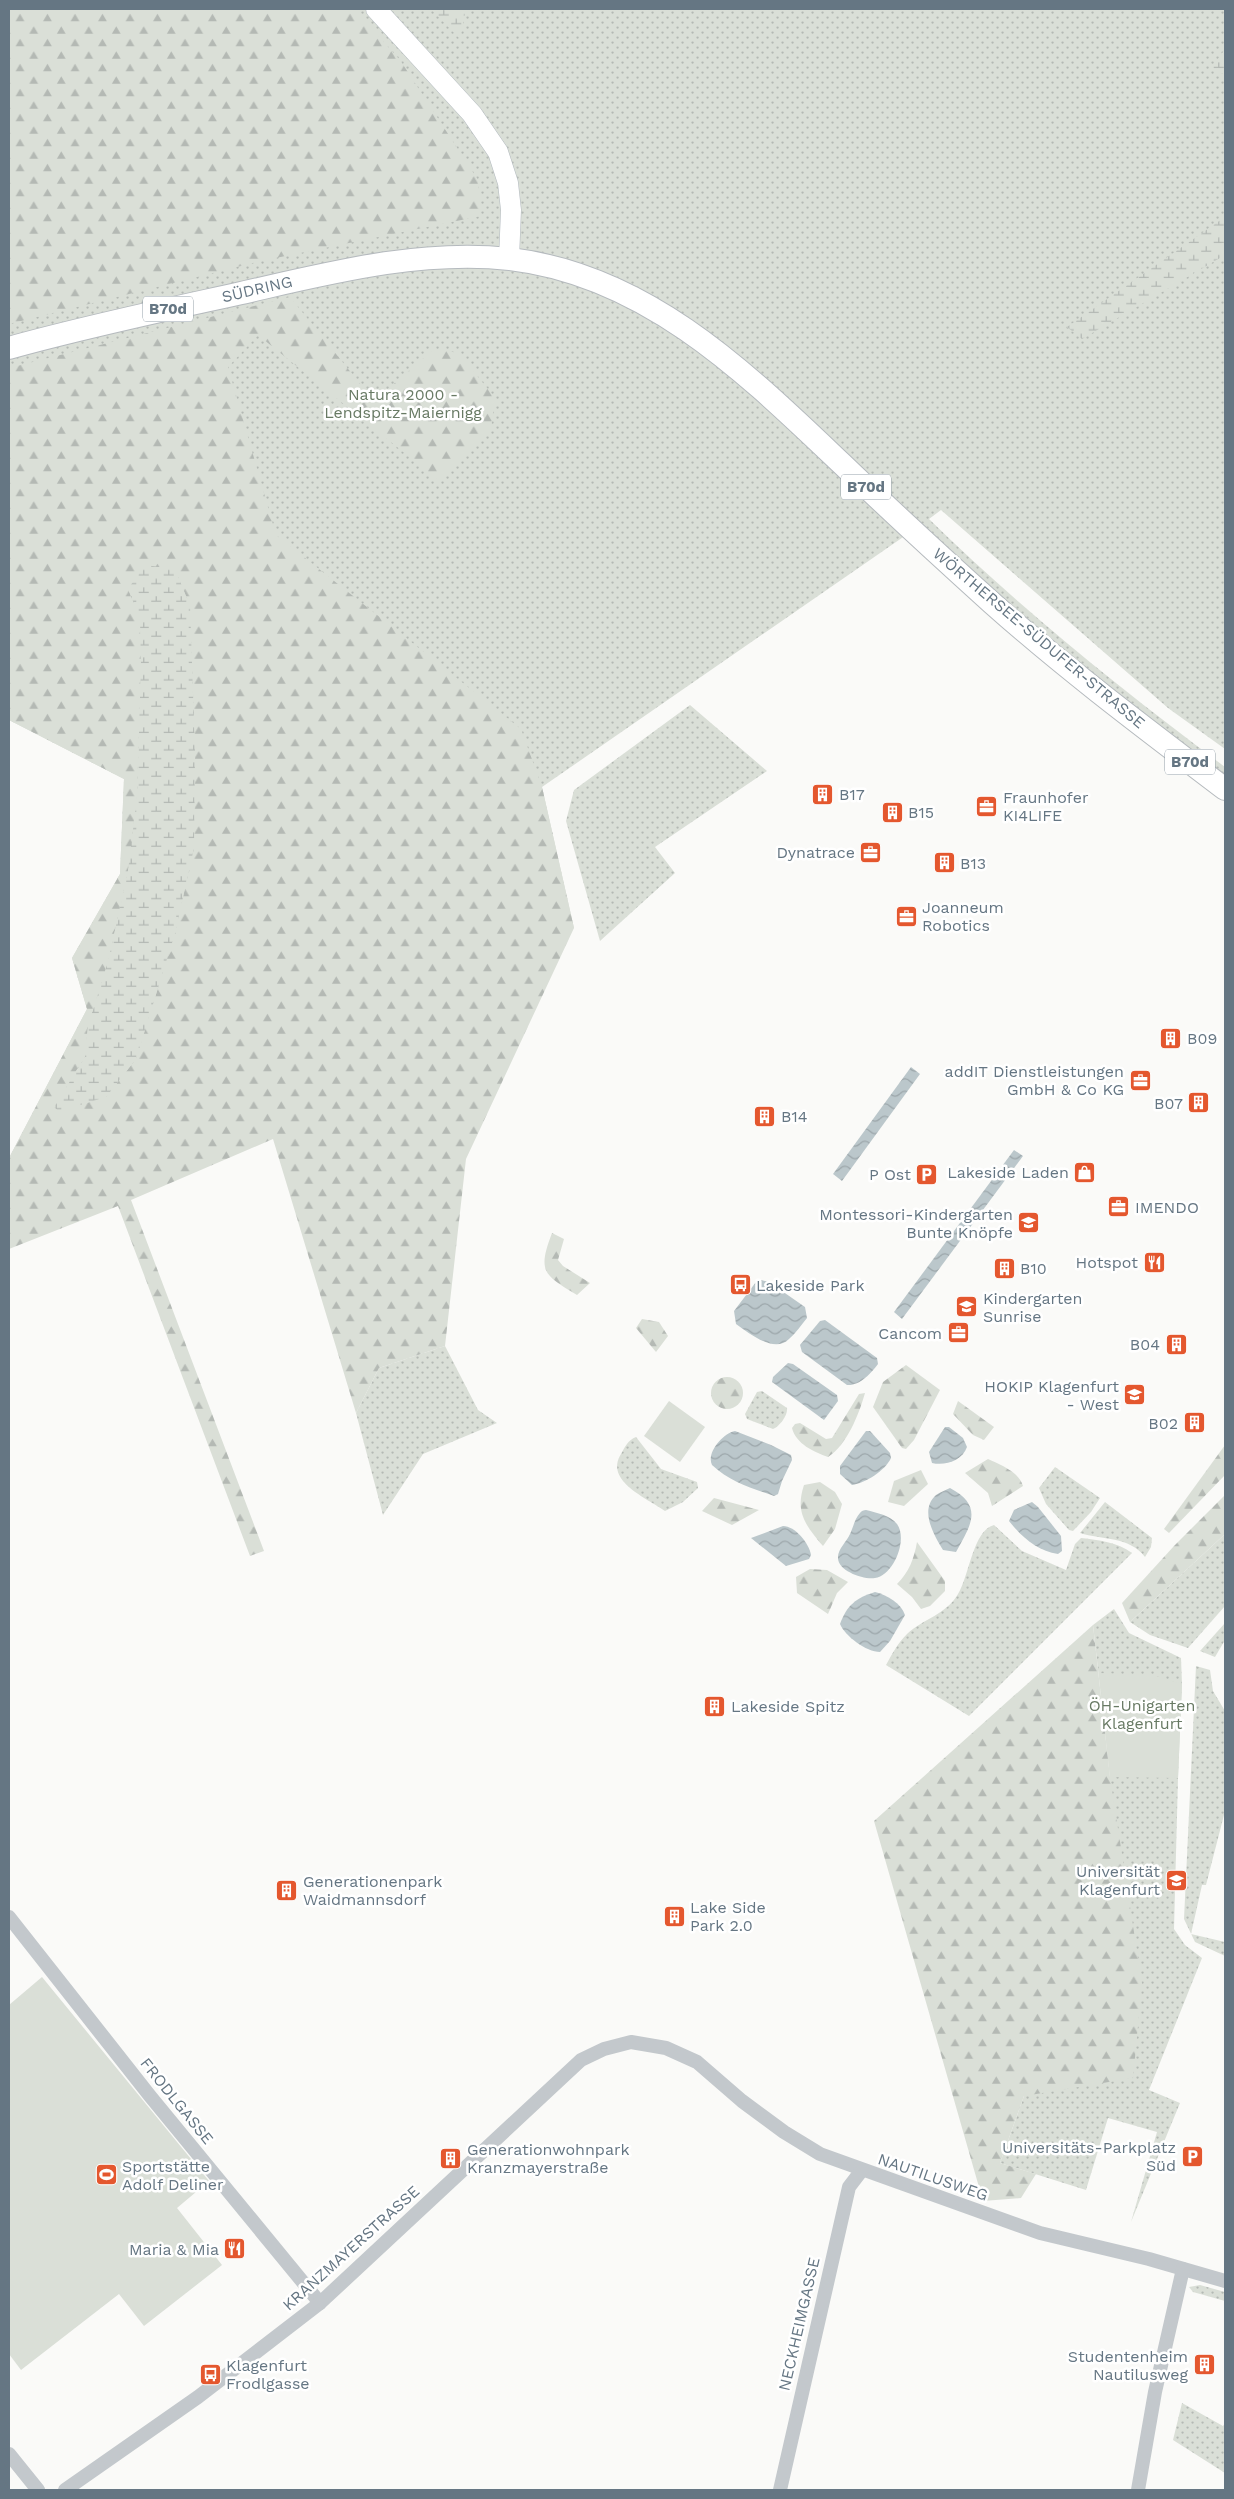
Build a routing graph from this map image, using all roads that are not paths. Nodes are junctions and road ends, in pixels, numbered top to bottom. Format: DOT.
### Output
graph roads {
  1 [pos="376,9"];
  2 [pos="509,259"];
  3 [pos="9,348"];
  4 [pos="1225,789"];
  5 [pos="9,1917"];
  6 [pos="658,2046"];
  7 [pos="862,2170"];
  8 [pos="1183,2269"];
  9 [pos="1225,2281"];
  10 [pos="320,2304"];
  11 [pos="9,2454"];
  12 [pos="38,2490"];
  13 [pos="65,2490"];
  14 [pos="780,2490"];
  15 [pos="1138,2490"];
  1 -- 2 [label="main road"];
  2 -- 3 [label="main road, SÜDRING / B70d"];
  2 -- 4 [label="main road, WÖRTHERSEE-SÜDUFER-STRASSE / B70d"];
  5 -- 10 [label="street, FRODLGASSE"];
  6 -- 7 [label="street, NAUTILUSWEG"];
  6 -- 10 [label="street, KRANZMAYERSTRASSE"];
  7 -- 8 [label="street, NAUTILUSWEG"];
  7 -- 14 [label="street, NECKHEIMGASSE"];
  8 -- 9 [label="street, NAUTILUSWEG"];
  8 -- 15 [label="street"];
  10 -- 13 [label="street, KRANZMAYERSTRASSE"];
  11 -- 12 [label="street"];
}
